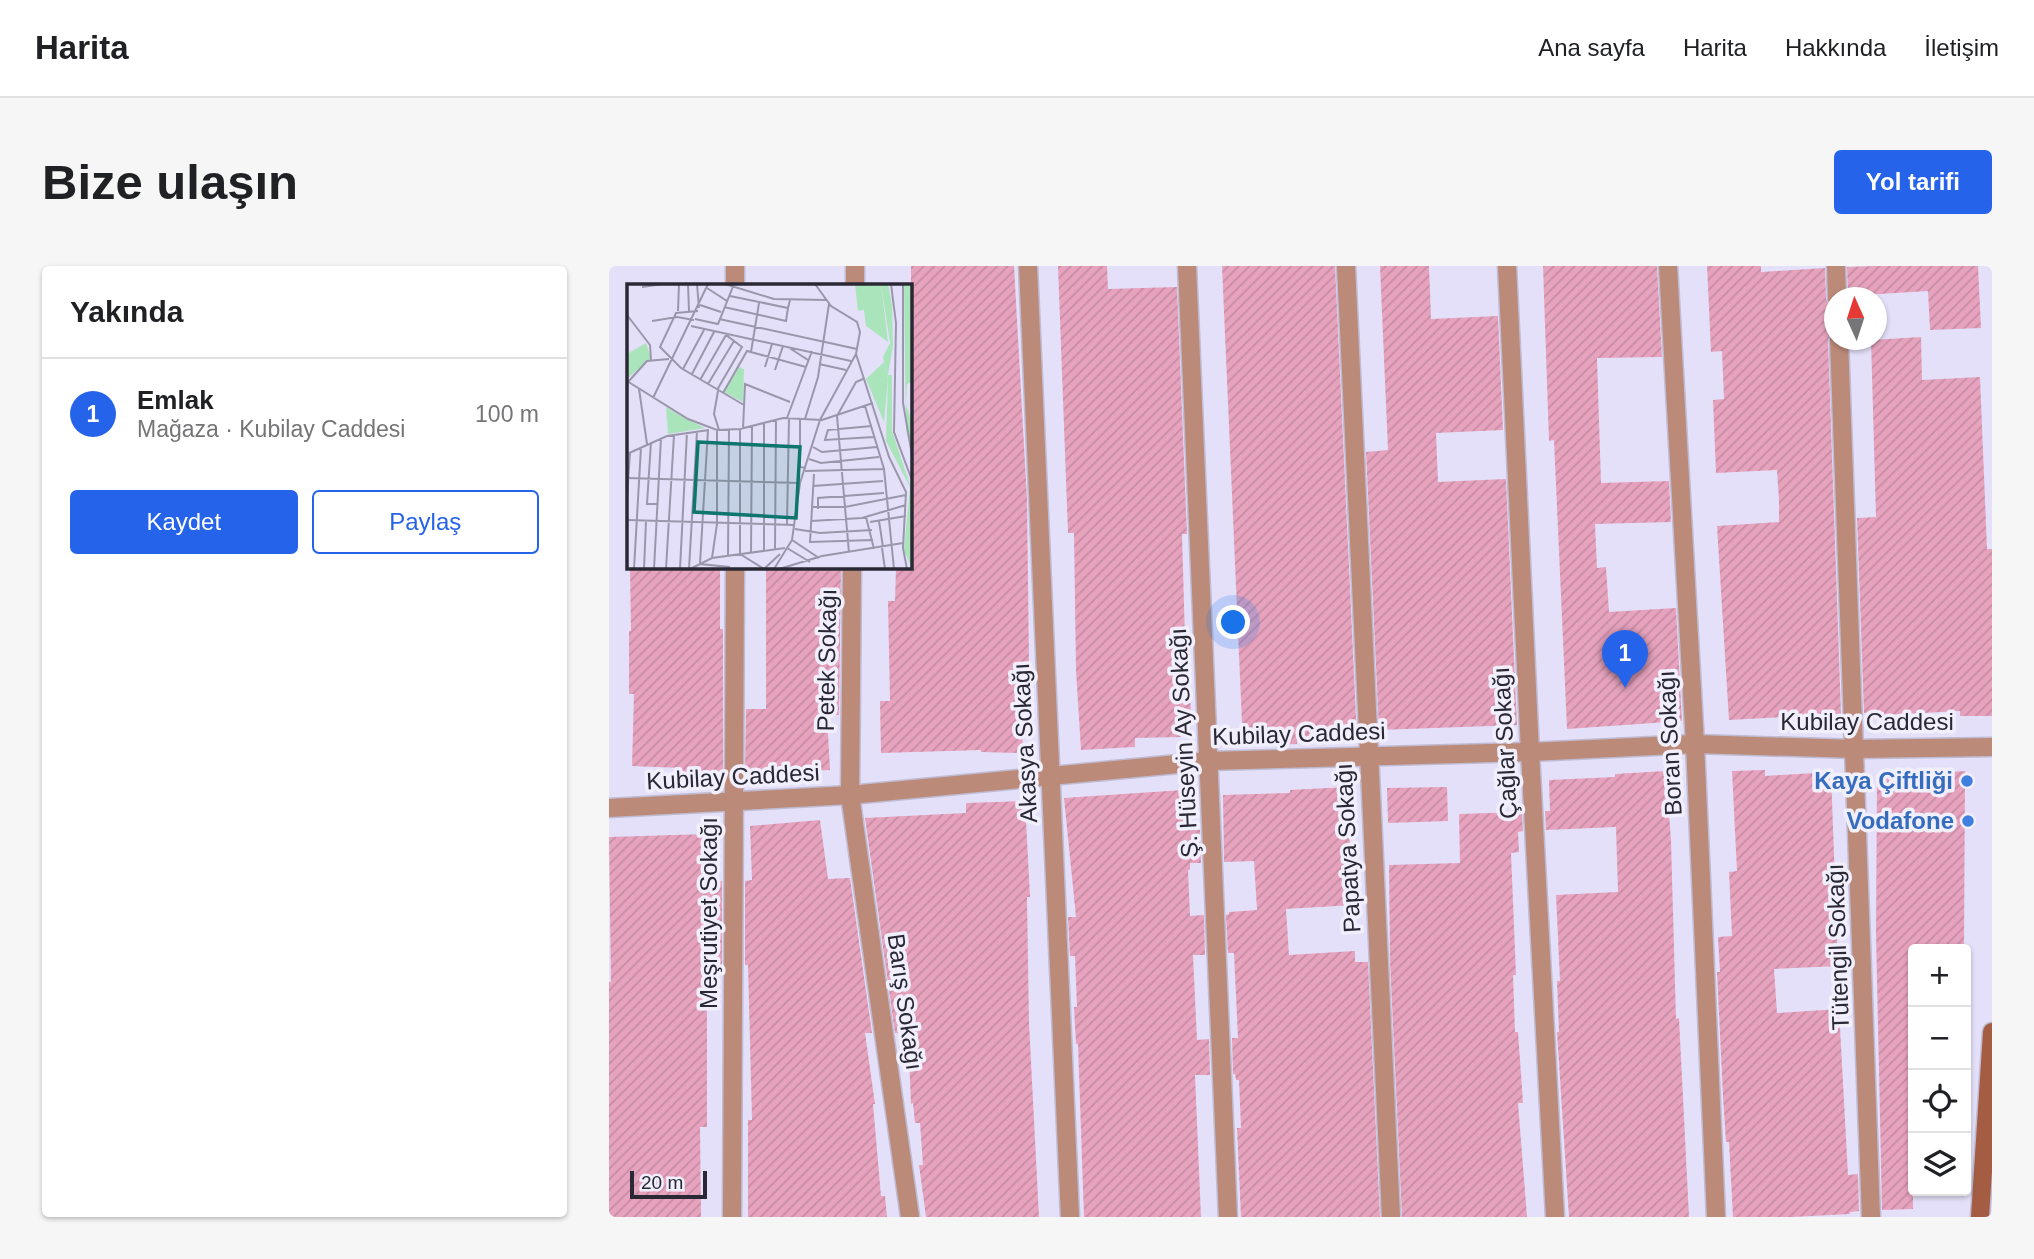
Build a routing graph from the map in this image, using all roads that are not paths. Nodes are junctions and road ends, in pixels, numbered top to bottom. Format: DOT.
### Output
graph roads {
  1 [pos="734,266"];
  2 [pos="855,266"];
  3 [pos="1028,266"];
  4 [pos="1187,266"];
  5 [pos="1346,266"];
  6 [pos="1507,266"];
  7 [pos="1668,266"];
  8 [pos="1836,266"];
  9 [pos="734,284"];
  10 [pos="855,284"];
  11 [pos="1837,287"];
  12 [pos="1839,350"];
  13 [pos="735,569"];
  14 [pos="852,569"];
  15 [pos="1695,744"];
  16 [pos="1992,747"];
  17 [pos="1855,749"];
  18 [pos="1530,752"];
  19 [pos="1368,755"];
  20 [pos="1210,761"];
  21 [pos="1051,775"];
  22 [pos="850,795"];
  23 [pos="735,803"];
  24 [pos="609,808"];
  25 [pos="1992,1032"];
  26 [pos="732,1217"];
  27 [pos="910,1217"];
  28 [pos="1070,1217"];
  29 [pos="1228,1217"];
  30 [pos="1391,1217"];
  31 [pos="1555,1217"];
  32 [pos="1716,1217"];
  33 [pos="1871,1217"];
  34 [pos="1980,1217"];
  1 -- 9 [label="street"];
  2 -- 10 [label="street"];
  3 -- 21 [label="street, Akasya Sokağı"];
  4 -- 20 [label="street, Ş. Hüseyin Ay Sokağı"];
  5 -- 19 [label="street, Papatya Sokağı"];
  6 -- 18 [label="street, Çağlar Sokağı"];
  7 -- 15 [label="street, Boran Sokağı"];
  8 -- 11 [label="street"];
  12 -- 17 [label="street, Tütengil Sokağı"];
  13 -- 23 [label="street, Meşrutiyet Sokağı"];
  14 -- 22 [label="street, Petek Sokağı"];
  15 -- 17 [label="street, Kubilay Caddesi"];
  15 -- 18 [label="street, Kubilay Caddesi"];
  15 -- 32 [label="street, Boran Sokağı"];
  16 -- 17 [label="street, Kubilay Caddesi"];
  17 -- 33 [label="street, Tütengil Sokağı"];
  18 -- 19 [label="street, Kubilay Caddesi"];
  18 -- 31 [label="street, Çağlar Sokağı"];
  19 -- 20 [label="street, Kubilay Caddesi"];
  19 -- 30 [label="street, Papatya Sokağı"];
  20 -- 21 [label="street, Kubilay Caddesi"];
  20 -- 29 [label="street, Ş. Hüseyin Ay Sokağı"];
  21 -- 22 [label="street, Kubilay Caddesi"];
  21 -- 28 [label="street, Akasya Sokağı"];
  22 -- 23 [label="street, Kubilay Caddesi"];
  22 -- 27 [label="street, Barış Sokağı"];
  23 -- 24 [label="street, Kubilay Caddesi"];
  23 -- 26 [label="street, Meşrutiyet Sokağı"];
  25 -- 34 [label="main road"];
}
